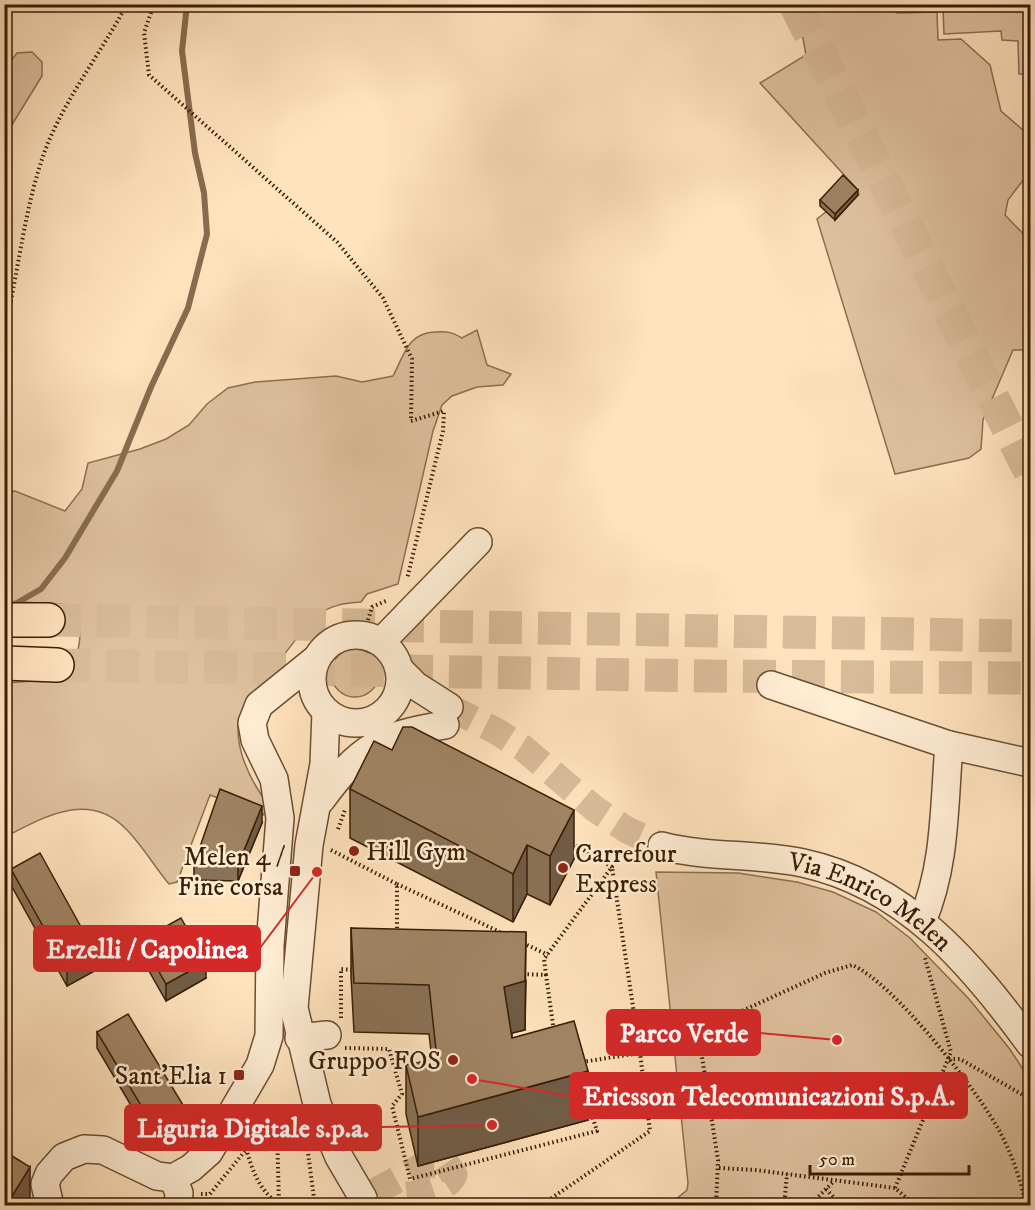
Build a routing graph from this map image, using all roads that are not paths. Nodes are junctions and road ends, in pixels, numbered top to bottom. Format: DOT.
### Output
graph roads {
  1 [pos="478,542"];
  2 [pos="4,620"];
  3 [pos="48,620"];
  4 [pos="373,639"];
  5 [pos="316,659"];
  6 [pos="4,663"];
  7 [pos="57,665"];
  8 [pos="399,669"];
  9 [pos="771,685"];
  10 [pos="311,688"];
  11 [pos="268,698"];
  12 [pos="391,706"];
  13 [pos="337,718"];
  14 [pos="445,725"];
  15 [pos="391,739"];
  16 [pos="949,745"];
  17 [pos="407,761"];
  18 [pos="1030,763"];
  19 [pos="315,809"];
  20 [pos="662,846"];
  21 [pos="923,934"];
  22 [pos="336,1036"];
  23 [pos="281,1040"];
  24 [pos="1030,1044"];
  25 [pos="173,1178"];
  26 [pos="363,1198"];
  27 [pos="50,1206"];
  28 [pos="166,1206"];
  29 [pos="178,1206"];
  1 -- 4 [label="street"];
  2 -- 3 [label="highway"];
  4 -- 5 [label="street"];
  4 -- 8 [label="street"];
  5 -- 10 [label="street"];
  5 -- 11 [label="street"];
  6 -- 7 [label="highway"];
  8 -- 12 [label="street"];
  8 -- 12 [label="street"];
  9 -- 16 [label="street"];
  10 -- 11 [label="street"];
  10 -- 13 [label="street"];
  11 -- 23 [label="street"];
  12 -- 13 [label="street"];
  13 -- 19 [label="street"];
  14 -- 15 [label="street"];
  15 -- 17 [label="street"];
  15 -- 19 [label="street"];
  16 -- 18 [label="street"];
  16 -- 21 [label="street"];
  19 -- 23 [label="street"];
  20 -- 21 [label="street, Via Enrico Melen"];
  21 -- 24 [label="street, Via Enrico Melen"];
  22 -- 23 [label="street"];
  23 -- 25 [label="street"];
  23 -- 26 [label="street"];
  25 -- 27 [label="street"];
  25 -- 28 [label="street"];
  25 -- 29 [label="street"];
}
